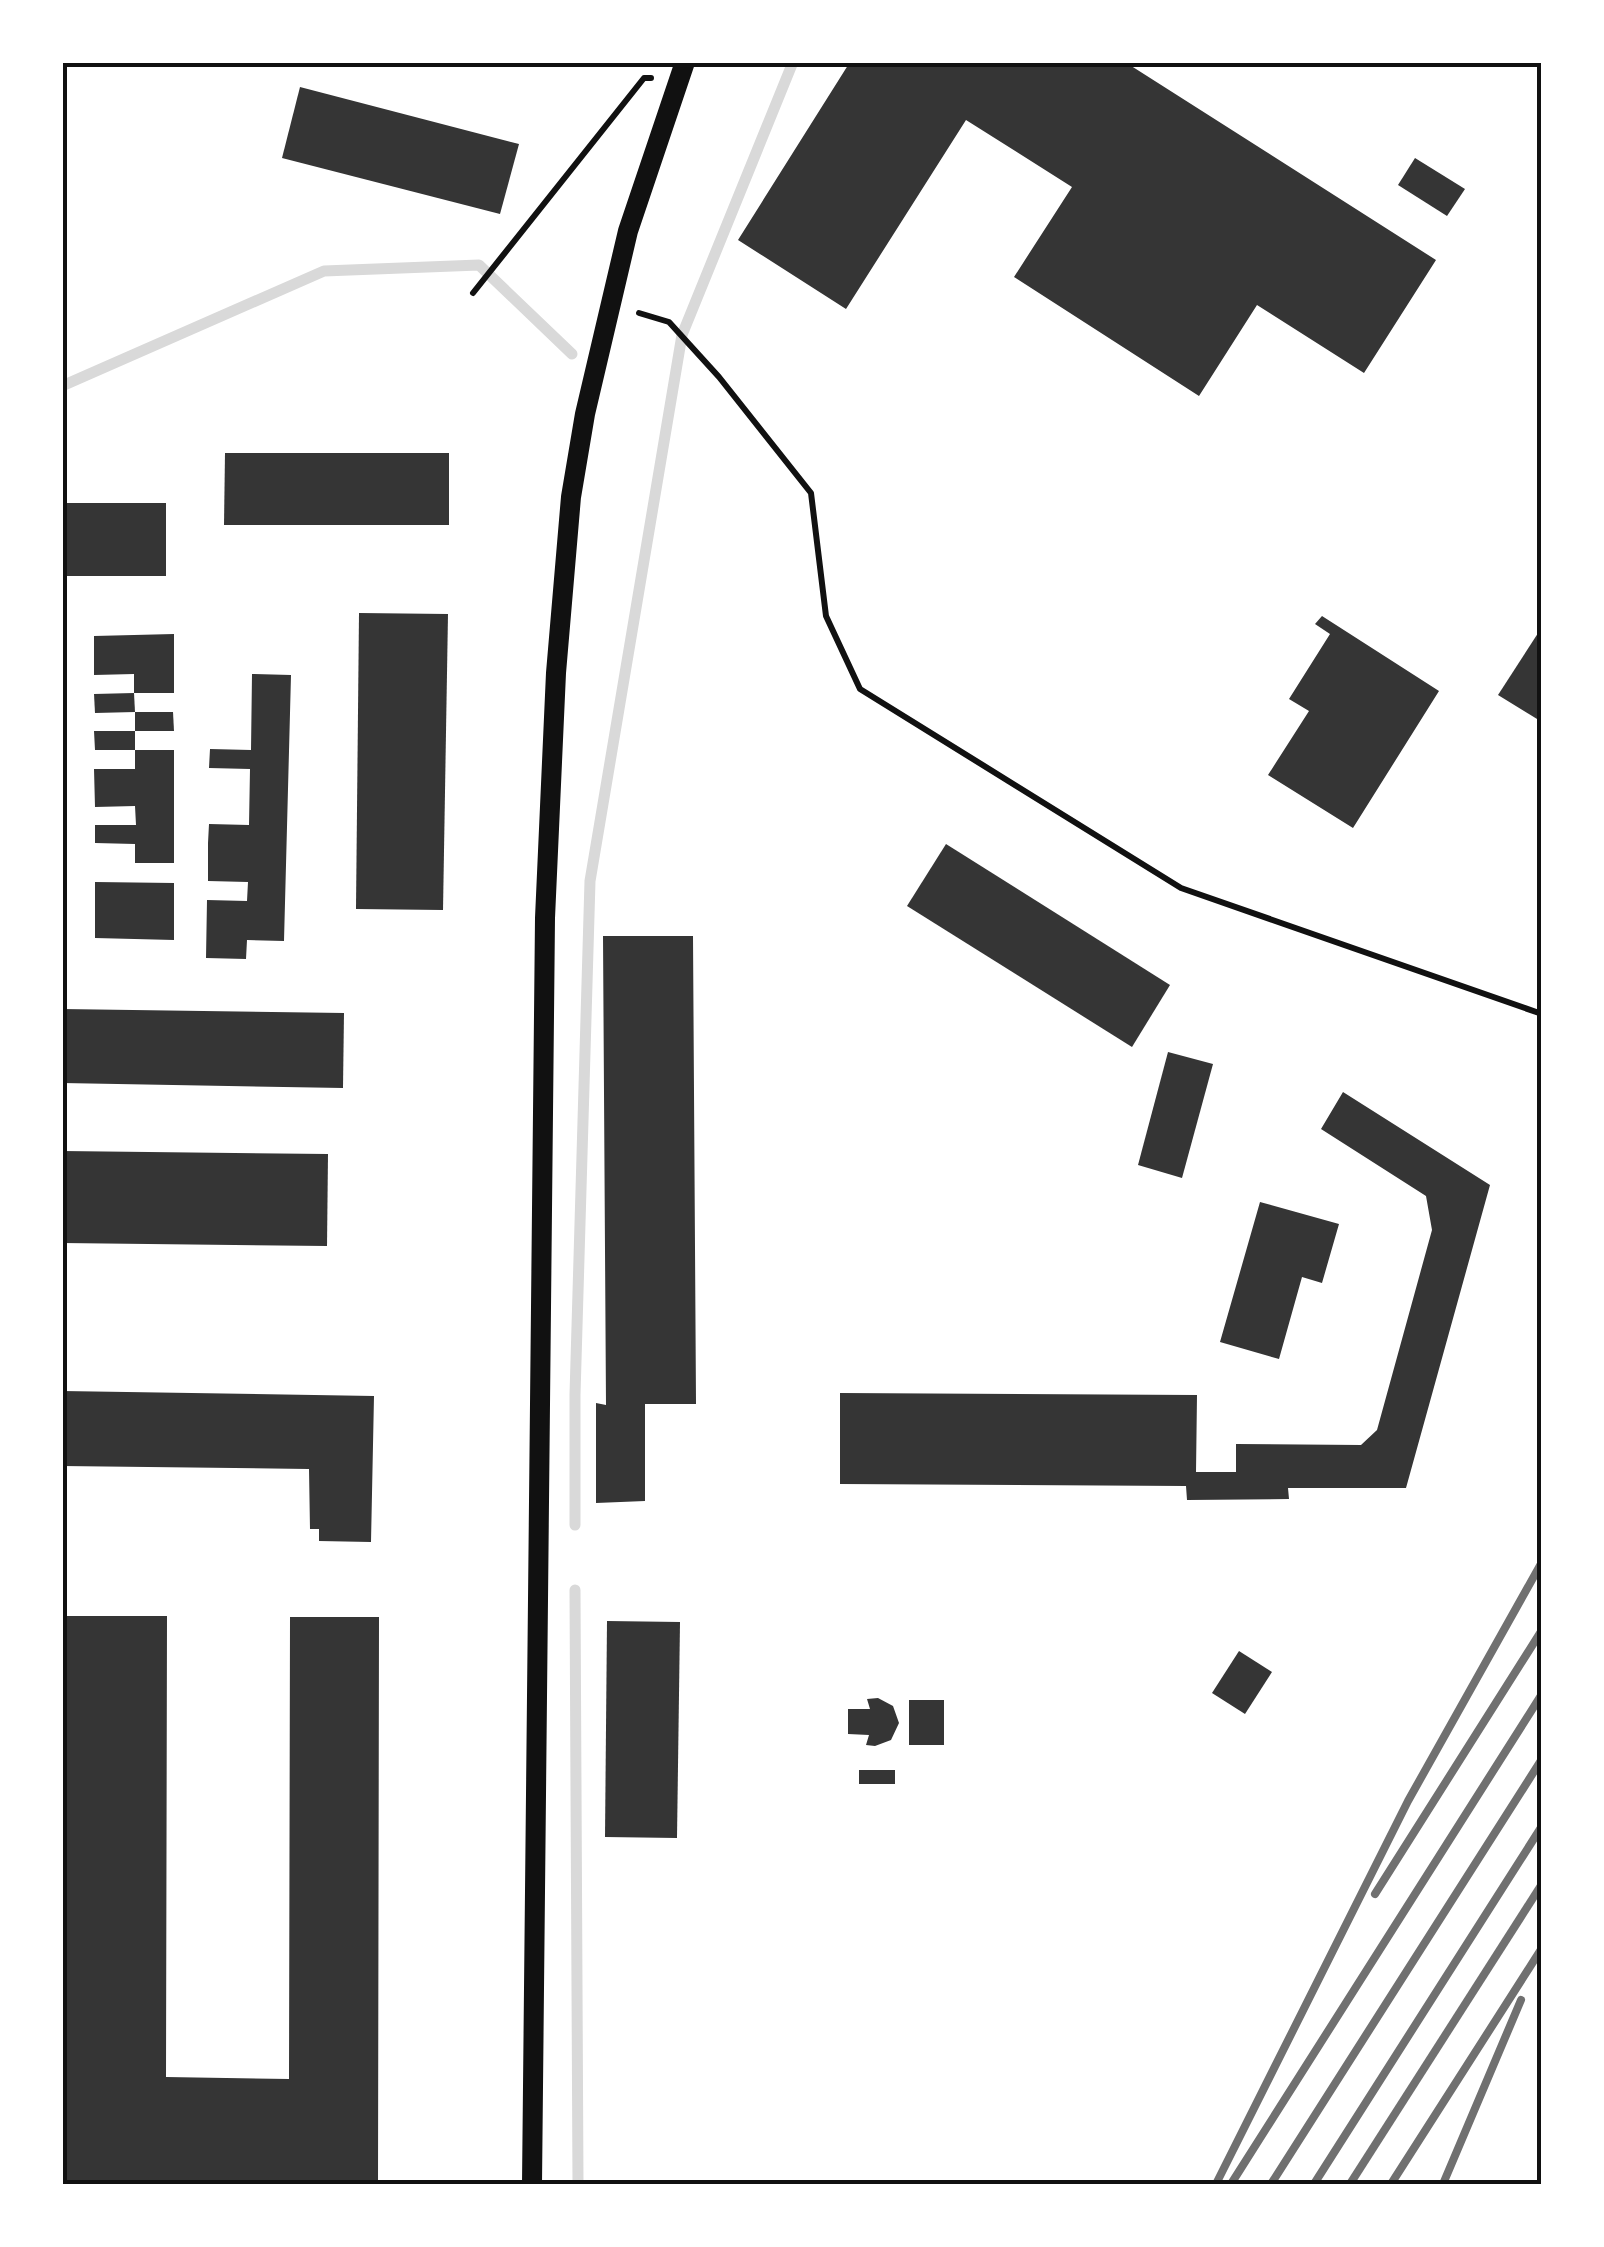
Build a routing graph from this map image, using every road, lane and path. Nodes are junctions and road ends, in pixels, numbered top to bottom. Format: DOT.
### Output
graph roads {
  1 [pos="682,71"];
  2 [pos="473,293"];
  3 [pos="609,304"];
  4 [pos="1542,1014"];
  5 [pos="532,2184"];
  1 -- 2 [label="path"];
  1 -- 3 [label="main road"];
  3 -- 4 [label="path"];
  3 -- 5 [label="main road"];
}
